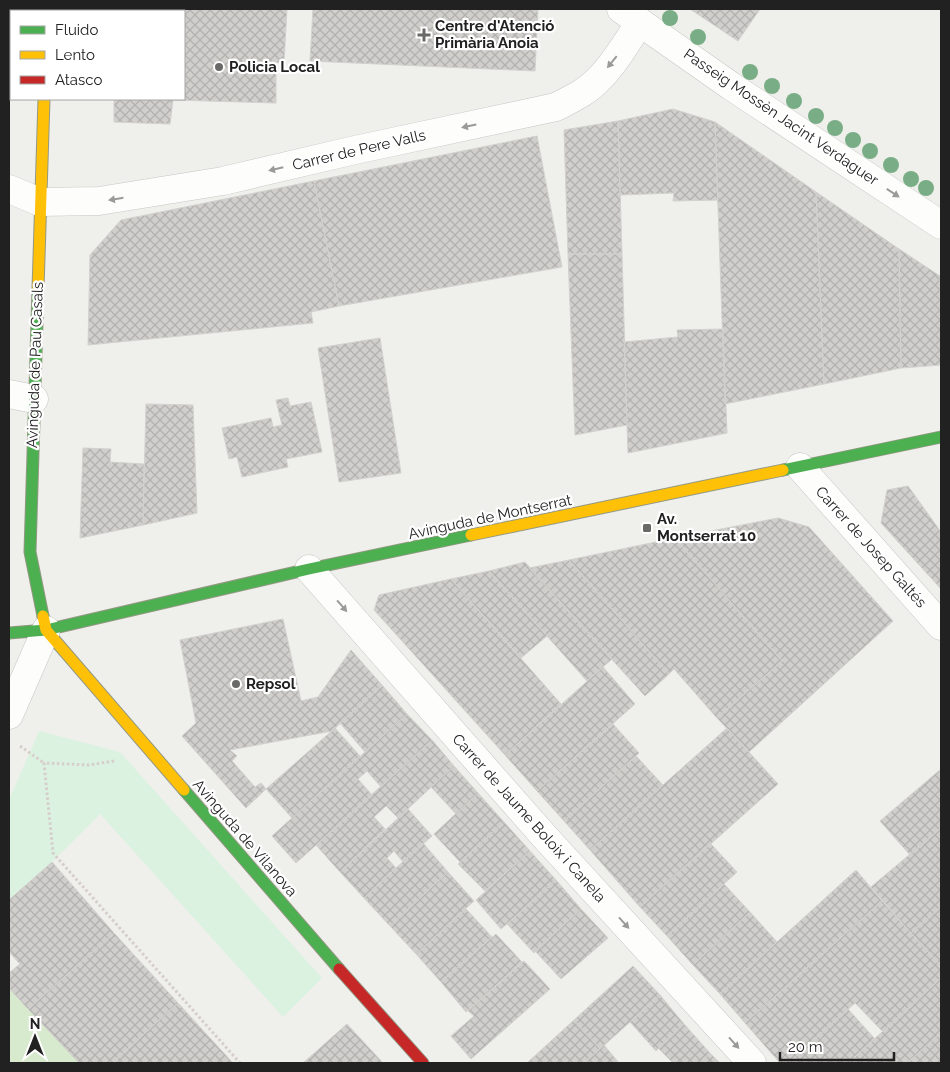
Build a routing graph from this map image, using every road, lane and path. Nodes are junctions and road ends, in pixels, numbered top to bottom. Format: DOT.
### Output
graph roads {
  1 [pos="630,15"];
  2 [pos="44,100"];
  3 [pos="9,189"];
  4 [pos="40,202"];
  5 [pos="941,224"];
  6 [pos="22,397"];
  7 [pos="941,437"];
  8 [pos="800,467"];
  9 [pos="310,569"];
  10 [pos="941,626"];
  11 [pos="46,630"];
  12 [pos="9,633"];
  13 [pos="9,715"];
  14 [pos="142,741"];
  15 [pos="16,743"];
  16 [pos="44,763"];
  17 [pos="240,1063"];
  18 [pos="423,1063"];
  19 [pos="752,1063"];
  1 -- 4 [label="street, Carrer de Pere Valls, one-way"];
  1 -- 5 [label="street, Passeig Mossèn Jacint Verdaguer, one-way"];
  2 -- 4 [label="street, Avinguda de Pau Casals"];
  3 -- 4 [label="street"];
  4 -- 6 [label="street, Avinguda de Pau Casals"];
  6 -- 11 [label="street, Avinguda de Pau Casals"];
  7 -- 8 [label="street, Avinguda de Montserrat"];
  8 -- 9 [label="street, Avinguda de Montserrat"];
  8 -- 10 [label="street, Carrer de Josep Galtés"];
  9 -- 11 [label="street, Avinguda de Montserrat"];
  9 -- 19 [label="street, Carrer de Jaume Boloix i Canela, one-way"];
  11 -- 12 [label="street, Avinguda de Montserrat"];
  11 -- 13 [label="street"];
  11 -- 14 [label="street, Avinguda de Vilanova"];
  14 -- 16 [label="path"];
  14 -- 18 [label="street, Avinguda de Vilanova"];
  15 -- 16 [label="path"];
  16 -- 17 [label="path"];
}
